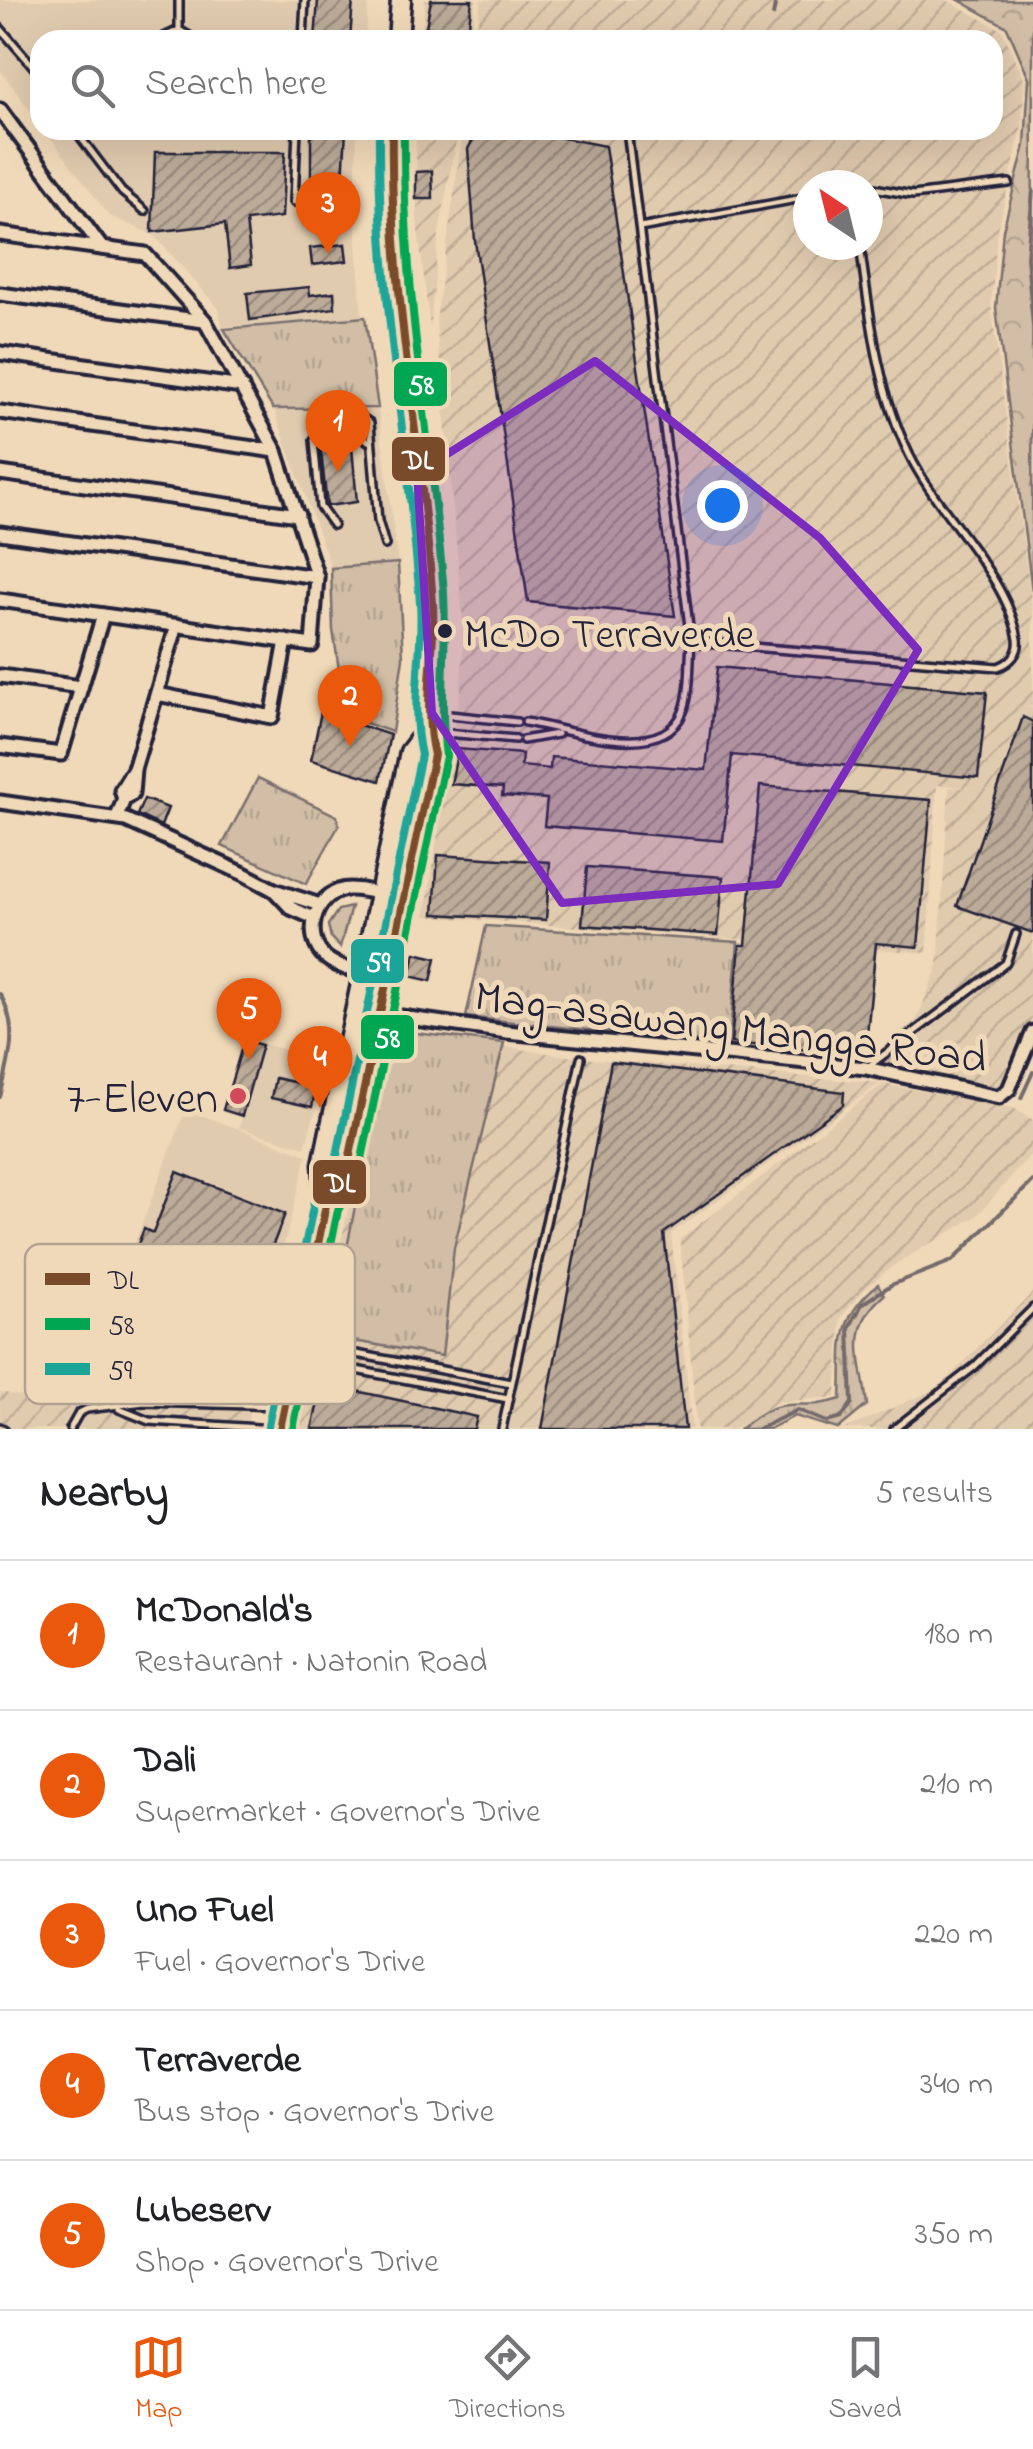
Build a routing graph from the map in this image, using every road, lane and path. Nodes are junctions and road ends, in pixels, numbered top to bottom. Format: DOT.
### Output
graph roads {
  1 [pos="179,0"];
  2 [pos="305,0"];
  3 [pos="401,0"];
  4 [pos="0,28"];
  5 [pos="179,30"];
  6 [pos="304,30"];
  7 [pos="399,30"];
  8 [pos="30,56"];
  9 [pos="0,110"];
  10 [pos="83,140"];
  11 [pos="297,140"];
  12 [pos="392,140"];
  13 [pos="628,140"];
  14 [pos="1009,184"];
  15 [pos="883,190"];
  16 [pos="793,200"];
  17 [pos="294,202"];
  18 [pos="146,211"];
  19 [pos="640,228"];
  20 [pos="0,234"];
  21 [pos="102,248"];
  22 [pos="862,260"];
  23 [pos="0,294"];
  24 [pos="205,321"];
  25 [pos="0,354"];
  26 [pos="242,387"];
  27 [pos="0,412"];
  28 [pos="345,420"];
  29 [pos="368,441"];
  30 [pos="276,452"];
  31 [pos="0,473"];
  32 [pos="298,516"];
  33 [pos="332,526"];
  34 [pos="0,532"];
  35 [pos="386,545"];
  36 [pos="317,578"];
  37 [pos="0,600"];
  38 [pos="103,614"];
  39 [pos="177,625"];
  40 [pos="286,641"];
  41 [pos="691,642"];
  42 [pos="0,676"];
  43 [pos="82,687"];
  44 [pos="157,694"];
  45 [pos="428,722"];
  46 [pos="560,733"];
  47 [pos="0,746"];
  48 [pos="0,802"];
  49 [pos="117,818"];
  50 [pos="274,890"];
  51 [pos="381,894"];
  52 [pos="404,899"];
  53 [pos="320,904"];
  54 [pos="314,918"];
  55 [pos="1016,934"];
  56 [pos="365,972"];
  57 [pos="388,979"];
  58 [pos="380,1014"];
  59 [pos="1033,1032"];
  60 [pos="581,1058"];
  61 [pos="866,1068"];
  62 [pos="326,1205"];
  63 [pos="318,1244"];
  64 [pos="1033,1308"];
  65 [pos="355,1356"];
  66 [pos="385,1359"];
  67 [pos="355,1367"];
  68 [pos="382,1375"];
  69 [pos="511,1383"];
  70 [pos="508,1399"];
  71 [pos="135,1404"];
  72 [pos="214,1404"];
  73 [pos="285,1406"];
  74 [pos="116,1408"];
  75 [pos="70,1429"];
  76 [pos="277,1429"];
  77 [pos="502,1429"];
  78 [pos="894,1429"];
  1 -- 5 [label="lane"];
  2 -- 6 [label="lane"];
  3 -- 7 [label="highway"];
  4 -- 8 [label="lane"];
  9 -- 21 [label="street"];
  10 -- 18 [label="lane"];
  11 -- 17 [label="lane"];
  12 -- 45 [label="highway"];
  13 -- 19 [label="lane"];
  14 -- 15 [label="lane"];
  16 -- 19 [label="lane"];
  19 -- 41 [label="lane"];
  20 -- 21 [label="street"];
  21 -- 24 [label="street"];
  22 -- 41 [label="lane"];
  23 -- 24 [label="street"];
  24 -- 26 [label="street"];
  25 -- 26 [label="street"];
  26 -- 30 [label="street"];
  27 -- 30 [label="street"];
  28 -- 29 [label="lane"];
  28 -- 29 [label="lane"];
  28 -- 33 [label="lane"];
  29 -- 35 [label="lane"];
  30 -- 32 [label="street"];
  31 -- 32 [label="street"];
  32 -- 36 [label="street"];
  34 -- 36 [label="street"];
  36 -- 40 [label="street"];
  37 -- 38 [label="street"];
  38 -- 39 [label="street"];
  38 -- 43 [label="street"];
  39 -- 40 [label="street"];
  39 -- 44 [label="street"];
  40 -- 44 [label="street"];
  41 -- 46 [label="lane"];
  42 -- 43 [label="street"];
  43 -- 47 [label="street"];
  44 -- 49 [label="street"];
  45 -- 46 [label="lane"];
  45 -- 46 [label="lane"];
  45 -- 51 [label="highway"];
  45 -- 52 [label="highway"];
  48 -- 49 [label="street"];
  49 -- 50 [label="street"];
  50 -- 53 [label="street"];
  50 -- 54 [label="street"];
  51 -- 52 [label="street"];
  51 -- 53 [label="street"];
  51 -- 56 [label="highway"];
  52 -- 57 [label="highway"];
  53 -- 54 [label="street"];
  54 -- 56 [label="street"];
  55 -- 61 [label="lane"];
  56 -- 57 [label="street"];
  56 -- 62 [label="highway"];
  57 -- 58 [label="highway"];
  58 -- 61 [label="street, Mag-asawang Mangga Road"];
  58 -- 62 [label="highway"];
  59 -- 61 [label="street, Mag-asawang Mangga Road"];
  60 -- 69 [label="lane"];
  62 -- 63 [label="highway"];
  64 -- 78 [label="lane"];
  65 -- 66 [label="lane"];
  66 -- 68 [label="lane"];
  66 -- 69 [label="lane"];
  67 -- 68 [label="lane"];
  68 -- 70 [label="lane"];
  69 -- 70 [label="lane"];
  70 -- 77 [label="lane"];
  71 -- 74 [label="lane"];
  72 -- 73 [label="lane"];
  73 -- 76 [label="highway"];
  74 -- 75 [label="lane"];
  74 -- 76 [label="lane"];
}
